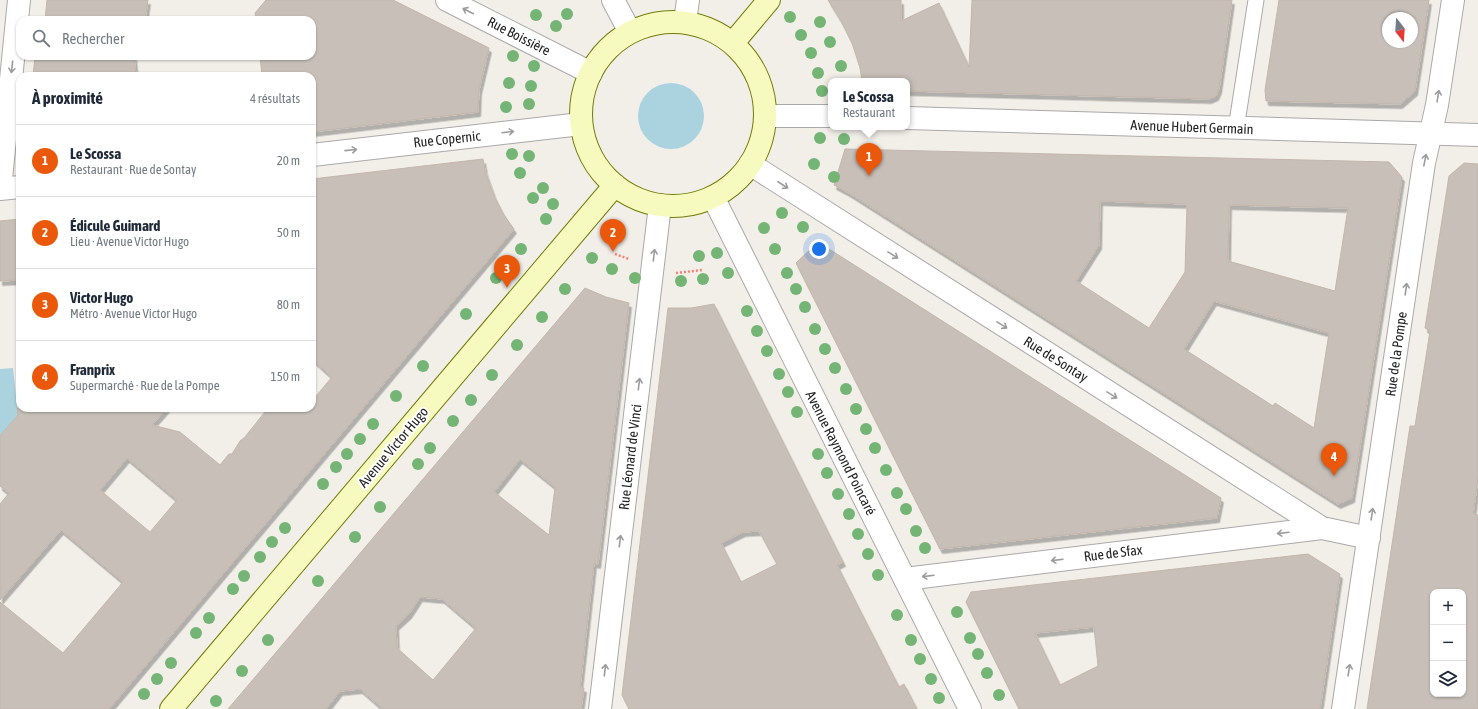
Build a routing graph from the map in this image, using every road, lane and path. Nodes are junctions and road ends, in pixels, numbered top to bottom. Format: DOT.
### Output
graph roads {
  1 [pos="18,0"];
  2 [pos="447,0"];
  3 [pos="613,0"];
  4 [pos="688,0"];
  5 [pos="769,0"];
  6 [pos="1256,0"];
  7 [pos="1453,0"];
  8 [pos="16,16"];
  9 [pos="16,21"];
  10 [pos="685,22"];
  11 [pos="630,32"];
  12 [pos="733,43"];
  13 [pos="591,73"];
  14 [pos="765,116"];
  15 [pos="828,116"];
  16 [pos="910,118"];
  17 [pos="581,124"];
  18 [pos="1236,129"];
  19 [pos="1430,134"];
  20 [pos="1478,135"];
  21 [pos="316,155"];
  22 [pos="750,164"];
  23 [pos="614,185"];
  24 [pos="16,187"];
  25 [pos="0,189"];
  26 [pos="713,197"];
  27 [pos="660,205"];
  28 [pos="615,254"];
  29 [pos="633,261"];
  30 [pos="702,270"];
  31 [pos="672,273"];
  32 [pos="1322,528"];
  33 [pos="1369,538"];
  34 [pos="905,579"];
  35 [pos="171,709"];
  36 [pos="600,709"];
  37 [pos="970,709"];
  38 [pos="1343,709"];
  1 -- 8 [label="street, one-way"];
  13 -- 2 [label="street, Rue Boissière, one-way"];
  3 -- 11 [label="street"];
  4 -- 10 [label="street"];
  5 -- 12 [label="main road"];
  6 -- 18 [label="lane"];
  19 -- 7 [label="street, Rue de la Pompe, one-way"];
  9 -- 25 [label="street, one-way"];
  10 -- 11 [label="main road"];
  10 -- 12 [label="main road"];
  11 -- 13 [label="main road"];
  12 -- 14 [label="main road"];
  13 -- 17 [label="main road"];
  14 -- 15 [label="street"];
  14 -- 22 [label="main road"];
  16 -- 18 [label="street, Avenue Hubert Germain"];
  21 -- 17 [label="street, Rue Copernic, one-way"];
  17 -- 23 [label="main road"];
  18 -- 19 [label="street, Avenue Hubert Germain"];
  19 -- 20 [label="street, Avenue Hubert Germain"];
  33 -- 19 [label="street, Rue de la Pompe, one-way"];
  22 -- 26 [label="main road"];
  22 -- 32 [label="street, Rue de Sontay, one-way"];
  23 -- 27 [label="main road"];
  23 -- 35 [label="main road, Avenue Victor Hugo"];
  24 -- 25 [label="street"];
  26 -- 27 [label="main road"];
  26 -- 34 [label="street, Avenue Raymond Poincaré"];
  36 -- 27 [label="street, Rue Léonard de Vinci, one-way"];
  28 -- 29 [label="path"];
  30 -- 31 [label="path"];
  32 -- 33 [label="street, Rue de Sontay"];
  32 -- 34 [label="street, Rue de Sfax, one-way"];
  38 -- 33 [label="street, Rue de la Pompe, one-way"];
  34 -- 37 [label="street, Avenue Raymond Poincaré"];
}
